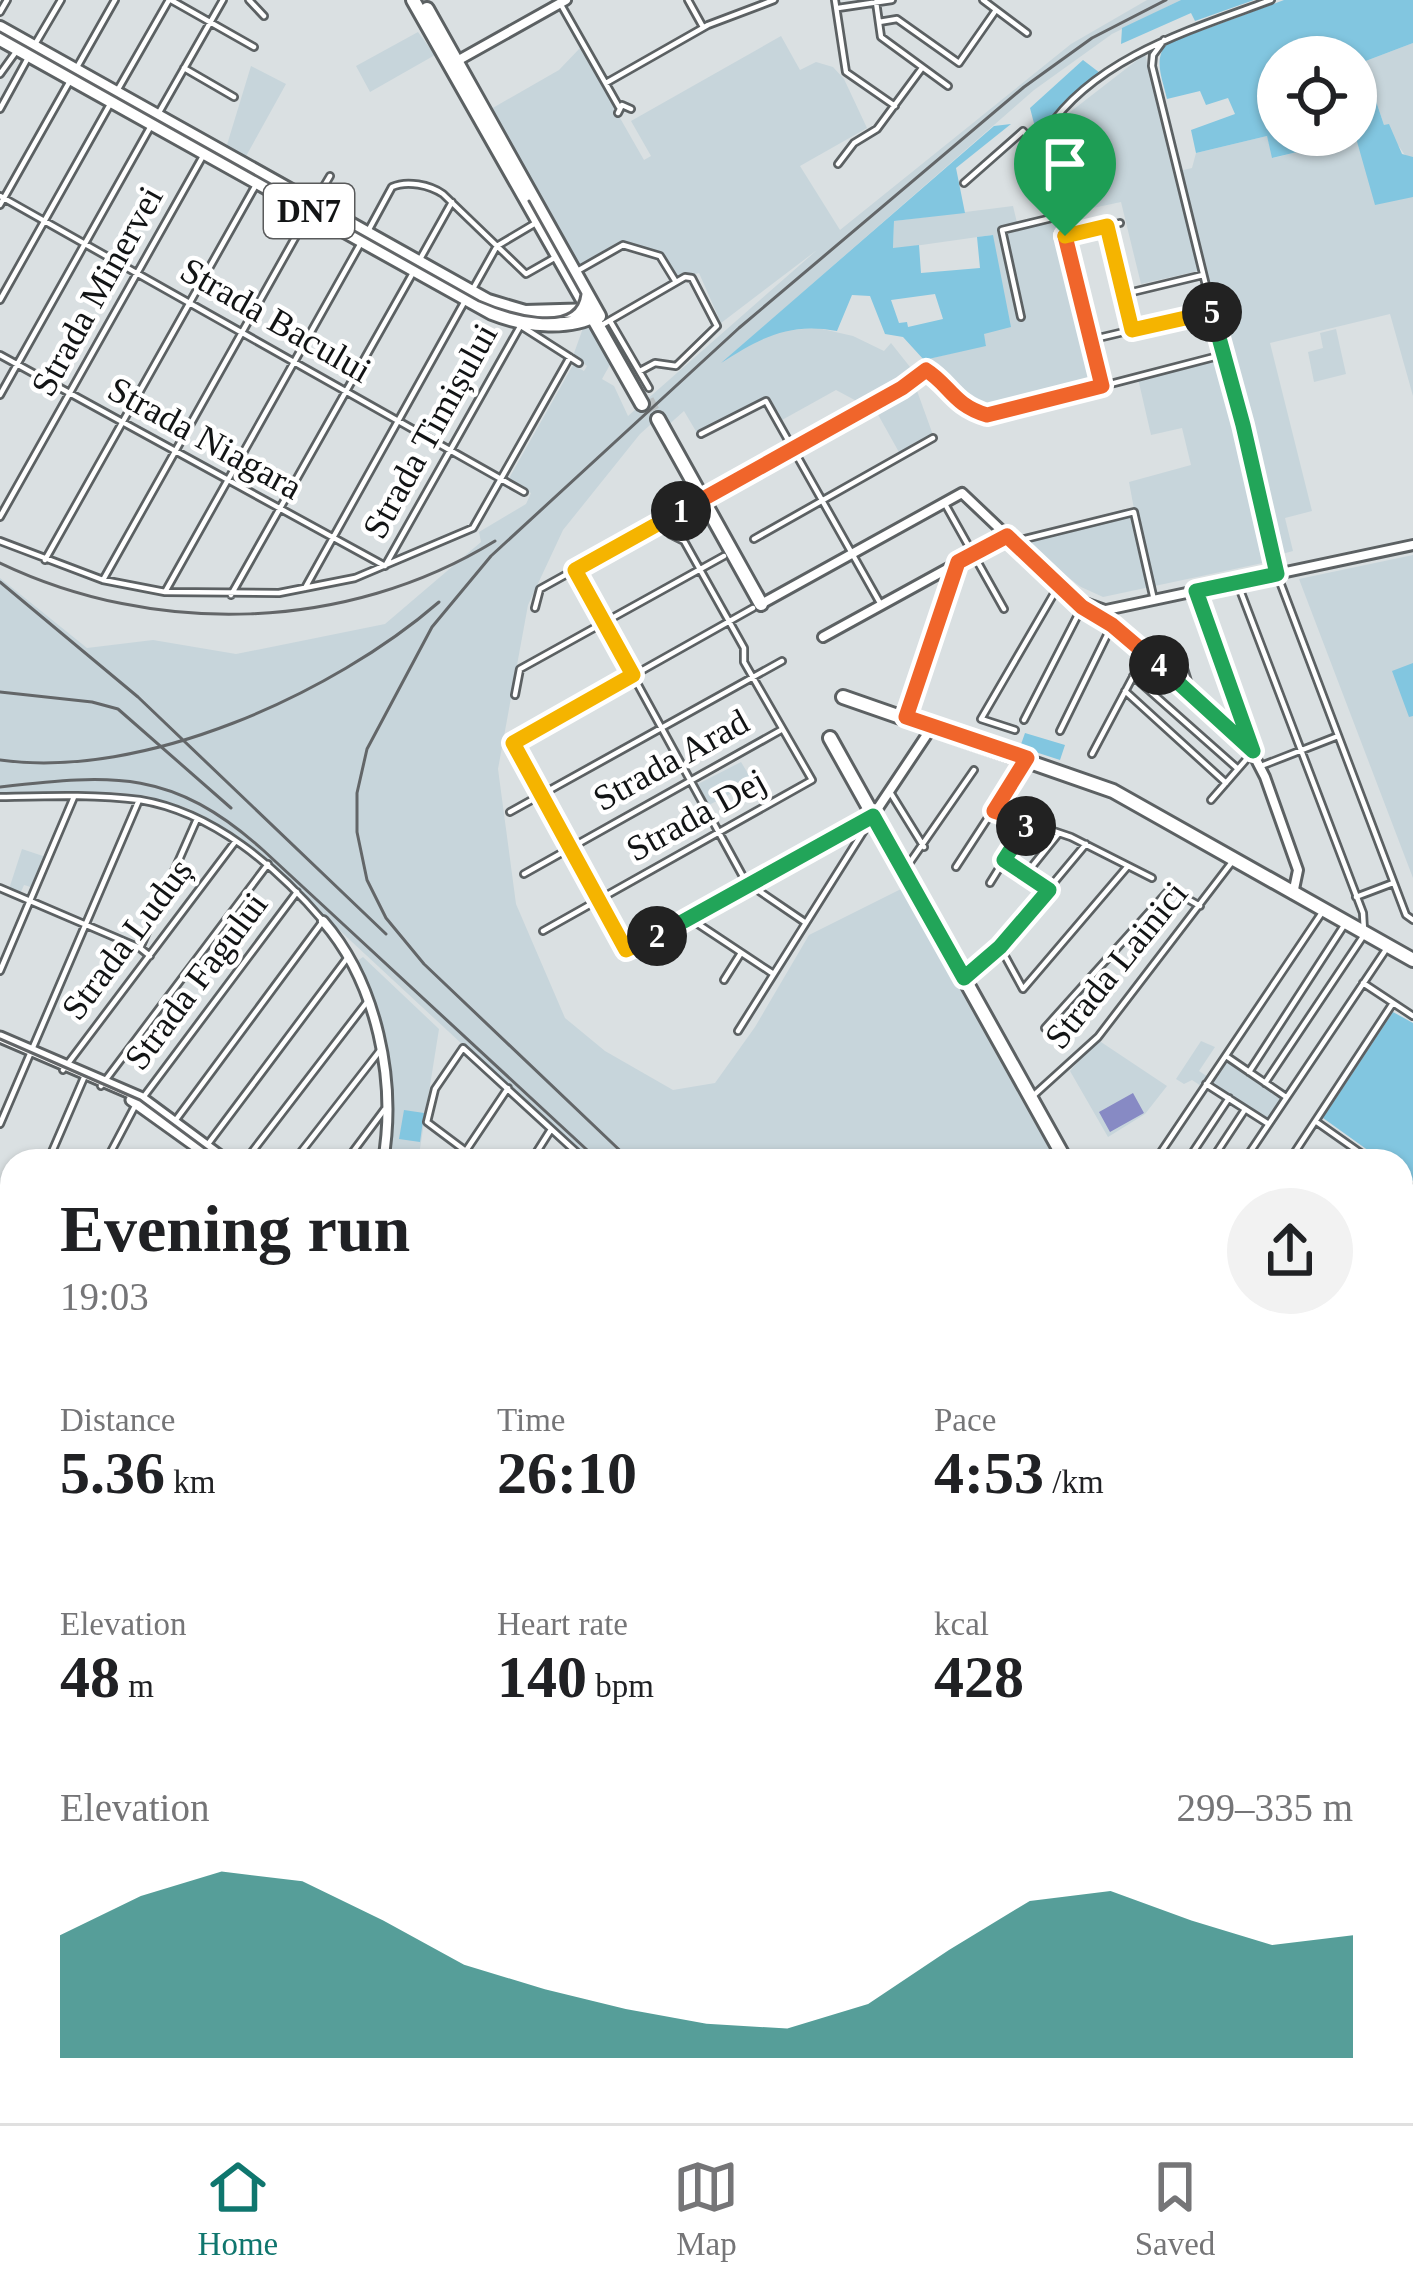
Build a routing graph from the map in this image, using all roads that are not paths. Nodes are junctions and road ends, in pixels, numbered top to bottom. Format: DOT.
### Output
graph roads {
  1 [pos="7,0"];
  2 [pos="61,0"];
  3 [pos="115,0"];
  4 [pos="170,0"];
  5 [pos="223,0"];
  6 [pos="249,0"];
  7 [pos="417,0"];
  8 [pos="688,0"];
  9 [pos="774,0"];
  10 [pos="892,0"];
  11 [pos="983,0"];
  12 [pos="1271,0"];
  13 [pos="563,2"];
  14 [pos="876,2"];
  15 [pos="835,4"];
  16 [pos="996,10"];
  17 [pos="0,12"];
  18 [pos="264,16"];
  19 [pos="210,22"];
  20 [pos="879,22"];
  21 [pos="0,28"];
  22 [pos="704,28"];
  23 [pos="1028,33"];
  24 [pos="0,39"];
  25 [pos="1164,40"];
  26 [pos="254,47"];
  27 [pos="27,50"];
  28 [pos="453,63"];
  29 [pos="184,68"];
  30 [pos="922,68"];
  31 [pos="0,74"];
  32 [pos="73,74"];
  33 [pos="606,83"];
  34 [pos="948,86"];
  35 [pos="114,97"];
  36 [pos="234,97"];
  37 [pos="895,106"];
  38 [pos="619,107"];
  39 [pos="0,110"];
  40 [pos="155,120"];
  41 [pos="1044,140"];
  42 [pos="204,154"];
  43 [pos="838,164"];
  44 [pos="330,176"];
  45 [pos="259,178"];
  46 [pos="964,183"];
  47 [pos="1,200"];
  48 [pos="452,202"];
  49 [pos="312,208"];
  50 [pos="1060,216"];
  51 [pos="541,220"];
  52 [pos="45,221"];
  53 [pos="1120,223"];
  54 [pos="1107,226"];
  55 [pos="1065,236"];
  56 [pos="364,237"];
  57 [pos="85,243"];
  58 [pos="497,246"];
  59 [pos="556,256"];
  60 [pos="416,267"];
  61 [pos="576,272"];
  62 [pos="138,273"];
  63 [pos="1203,275"];
  64 [pos="676,283"];
  65 [pos="1124,294"];
  66 [pos="468,296"];
  67 [pos="0,300"];
  68 [pos="190,302"];
  69 [pos="1212,311"];
  70 [pos="1021,317"];
  71 [pos="597,318"];
  72 [pos="521,324"];
  73 [pos="1132,330"];
  74 [pos="242,332"];
  75 [pos="1090,340"];
  76 [pos="0,355"];
  77 [pos="1222,355"];
  78 [pos="570,357"];
  79 [pos="295,362"];
  80 [pos="579,363"];
  81 [pos="17,364"];
  82 [pos="640,371"];
  83 [pos="1102,386"];
  84 [pos="347,391"];
  85 [pos="70,394"];
  86 [pos="0,395"];
  87 [pos="646,397"];
  88 [pos="398,420"];
  89 [pos="655,421"];
  90 [pos="122,423"];
  91 [pos="701,434"];
  92 [pos="933,438"];
  93 [pos="793,448"];
  94 [pos="451,450"];
  95 [pos="175,452"];
  96 [pos="502,479"];
  97 [pos="227,481"];
  98 [pos="524,492"];
  99 [pos="697,499"];
  100 [pos="823,500"];
  101 [pos="944,501"];
  102 [pos="279,510"];
  103 [pos="0,517"];
  104 [pos="663,521"];
  105 [pos="331,539"];
  106 [pos="754,539"];
  107 [pos="1010,539"];
  108 [pos="0,541"];
  109 [pos="1413,545"];
  110 [pos="852,553"];
  111 [pos="973,554"];
  112 [pos="724,556"];
  113 [pos="45,560"];
  114 [pos="959,562"];
  115 [pos="385,566"];
  116 [pos="575,570"];
  117 [pos="700,570"];
  118 [pos="1277,574"];
  119 [pos="104,580"];
  120 [pos="1237,582"];
  121 [pos="1059,586"];
  122 [pos="303,590"];
  123 [pos="1196,591"];
  124 [pos="165,592"];
  125 [pos="231,595"];
  126 [pos="1072,598"];
  127 [pos="1154,600"];
  128 [pos="881,605"];
  129 [pos="757,606"];
  130 [pos="1082,607"];
  131 [pos="536,608"];
  132 [pos="1004,609"];
  133 [pos="1107,618"];
  134 [pos="729,622"];
  135 [pos="604,623"];
  136 [pos="823,638"];
  137 [pos="1145,654"];
  138 [pos="782,661"];
  139 [pos="1182,662"];
  140 [pos="633,675"];
  141 [pos="1133,676"];
  142 [pos="753,677"];
  143 [pos="1125,691"];
  144 [pos="515,694"];
  145 [pos="1192,694"];
  146 [pos="843,697"];
  147 [pos="878,712"];
  148 [pos="906,717"];
  149 [pos="1024,720"];
  150 [pos="662,728"];
  151 [pos="783,729"];
  152 [pos="930,729"];
  153 [pos="1016,730"];
  154 [pos="1060,731"];
  155 [pos="1339,736"];
  156 [pos="830,738"];
  157 [pos="1253,751"];
  158 [pos="1302,751"];
  159 [pos="1092,754"];
  160 [pos="1025,761"];
  161 [pos="1261,766"];
  162 [pos="1238,769"];
  163 [pos="974,770"];
  164 [pos="691,780"];
  165 [pos="1226,783"];
  166 [pos="890,792"];
  167 [pos="74,796"];
  168 [pos="541,796"];
  169 [pos="0,797"];
  170 [pos="139,800"];
  171 [pos="1211,800"];
  172 [pos="994,811"];
  173 [pos="510,812"];
  174 [pos="873,816"];
  175 [pos="197,818"];
  176 [pos="1028,822"];
  177 [pos="1058,832"];
  178 [pos="720,833"];
  179 [pos="235,842"];
  180 [pos="1086,844"];
  181 [pos="924,847"];
  182 [pos="570,848"];
  183 [pos="1004,860"];
  184 [pos="1233,861"];
  185 [pos="268,864"];
  186 [pos="1128,866"];
  187 [pos="956,867"];
  188 [pos="903,870"];
  189 [pos="524,874"];
  190 [pos="1026,874"];
  191 [pos="1152,878"];
  192 [pos="990,883"];
  193 [pos="1393,883"];
  194 [pos="749,885"];
  195 [pos="0,888"];
  196 [pos="1294,888"];
  197 [pos="1049,890"];
  198 [pos="297,892"];
  199 [pos="1356,897"];
  200 [pos="599,900"];
  201 [pos="30,901"];
  202 [pos="1200,906"];
  203 [pos="1321,914"];
  204 [pos="689,918"];
  205 [pos="1413,920"];
  206 [pos="323,921"];
  207 [pos="806,923"];
  208 [pos="86,924"];
  209 [pos="1343,927"];
  210 [pos="543,931"];
  211 [pos="1363,935"];
  212 [pos="1000,947"];
  213 [pos="140,948"];
  214 [pos="1385,951"];
  215 [pos="742,953"];
  216 [pos="150,956"];
  217 [pos="349,957"];
  218 [pos="1413,963"];
  219 [pos="0,971"];
  220 [pos="772,974"];
  221 [pos="964,978"];
  222 [pos="724,980"];
  223 [pos="1363,983"];
  224 [pos="367,1002"];
  225 [pos="1393,1003"];
  226 [pos="1413,1016"];
  227 [pos="1045,1028"];
  228 [pos="739,1031"];
  229 [pos="0,1040"];
  230 [pos="382,1048"];
  231 [pos="31,1053"];
  232 [pos="1226,1056"];
  233 [pos="64,1067"];
  234 [pos="1249,1072"];
  235 [pos="85,1076"];
  236 [pos="1265,1083"];
  237 [pos="103,1084"];
  238 [pos="1206,1084"];
  239 [pos="508,1088"];
  240 [pos="1287,1097"];
  241 [pos="1030,1098"];
  242 [pos="1228,1098"];
  243 [pos="140,1101"];
  244 [pos="388,1106"];
  245 [pos="1245,1108"];
  246 [pos="1316,1121"];
  247 [pos="0,1124"];
  248 [pos="172,1124"];
  249 [pos="1269,1124"];
  250 [pos="551,1129"];
  251 [pos="205,1148"];
  252 [pos="53,1149"];
  253 [pos="113,1149"];
  254 [pos="254,1149"];
  255 [pos="304,1149"];
  256 [pos="355,1149"];
  257 [pos="384,1149"];
  258 [pos="461,1149"];
  259 [pos="467,1149"];
  260 [pos="538,1149"];
  261 [pos="573,1149"];
  262 [pos="1059,1149"];
  263 [pos="1163,1149"];
  264 [pos="1195,1149"];
  265 [pos="1218,1149"];
  266 [pos="1252,1149"];
  267 [pos="1297,1149"];
  268 [pos="1355,1149"];
  1 -- 17 [label="street"];
  2 -- 27 [label="street"];
  3 -- 32 [label="street"];
  4 -- 19 [label="street"];
  4 -- 35 [label="street"];
  5 -- 19 [label="street"];
  6 -- 18 [label="street"];
  7 -- 28 [label="main road"];
  8 -- 22 [label="street"];
  9 -- 22 [label="street"];
  10 -- 14 [label="street"];
  11 -- 16 [label="street"];
  12 -- 25 [label="street"];
  13 -- 28 [label="street"];
  13 -- 33 [label="street"];
  14 -- 15 [label="street"];
  14 -- 20 [label="street"];
  15 -- 37 [label="street"];
  16 -- 20 [label="street"];
  16 -- 23 [label="street"];
  19 -- 26 [label="street"];
  19 -- 29 [label="street"];
  20 -- 30 [label="street"];
  21 -- 27 [label="main road, DN7"];
  22 -- 33 [label="street"];
  24 -- 27 [label="main road, DN7"];
  25 -- 41 [label="street"];
  25 -- 63 [label="street"];
  27 -- 31 [label="street"];
  27 -- 32 [label="main road, DN7"];
  27 -- 39 [label="street"];
  28 -- 51 [label="main road"];
  29 -- 36 [label="street"];
  29 -- 40 [label="street"];
  30 -- 34 [label="street"];
  30 -- 37 [label="street"];
  32 -- 35 [label="main road, DN7"];
  32 -- 47 [label="street"];
  33 -- 38 [label="street"];
  35 -- 40 [label="main road, DN7"];
  35 -- 52 [label="street"];
  37 -- 43 [label="street"];
  40 -- 42 [label="main road, DN7"];
  40 -- 45 [label="main road, DN7"];
  40 -- 57 [label="street"];
  41 -- 46 [label="street"];
  41 -- 50 [label="street"];
  42 -- 45 [label="main road, DN7"];
  42 -- 62 [label="street, Strada Minervei"];
  44 -- 49 [label="street"];
  45 -- 49 [label="main road, DN7"];
  45 -- 68 [label="street"];
  47 -- 52 [label="street, Strada Bacului"];
  48 -- 56 [label="street"];
  48 -- 58 [label="street"];
  48 -- 60 [label="street"];
  49 -- 56 [label="main road, DN7"];
  49 -- 74 [label="street"];
  50 -- 55 [label="street"];
  50 -- 70 [label="street"];
  51 -- 58 [label="street"];
  51 -- 59 [label="main road"];
  51 -- 61 [label="main road"];
  52 -- 57 [label="street, Strada Bacului"];
  52 -- 67 [label="street"];
  53 -- 54 [label="street"];
  54 -- 55 [label="street"];
  54 -- 65 [label="street"];
  55 -- 75 [label="street"];
  56 -- 60 [label="main road, DN7"];
  56 -- 79 [label="street"];
  57 -- 62 [label="street, Strada Bacului"];
  57 -- 81 [label="street"];
  58 -- 59 [label="street"];
  58 -- 66 [label="street"];
  59 -- 71 [label="main road"];
  60 -- 66 [label="main road, DN7"];
  60 -- 84 [label="street"];
  61 -- 64 [label="street"];
  61 -- 71 [label="main road"];
  62 -- 68 [label="street, Strada Bacului"];
  62 -- 85 [label="street, Strada Minervei"];
  63 -- 65 [label="street"];
  63 -- 69 [label="street"];
  64 -- 71 [label="street"];
  64 -- 82 [label="street"];
  65 -- 73 [label="street"];
  66 -- 71 [label="main road, DN7"];
  66 -- 72 [label="main road, DN7"];
  66 -- 88 [label="street"];
  68 -- 74 [label="street, Strada Bacului"];
  68 -- 90 [label="street"];
  69 -- 73 [label="street"];
  69 -- 77 [label="street"];
  71 -- 72 [label="main road, DN7"];
  71 -- 82 [label="street"];
  71 -- 87 [label="main road"];
  72 -- 78 [label="street"];
  72 -- 94 [label="street, Strada Timișului"];
  73 -- 75 [label="street"];
  74 -- 79 [label="street, Strada Bacului"];
  74 -- 95 [label="street"];
  75 -- 83 [label="street"];
  76 -- 81 [label="street, Strada Niagara"];
  77 -- 83 [label="street"];
  77 -- 118 [label="street"];
  78 -- 80 [label="street"];
  78 -- 96 [label="street"];
  79 -- 84 [label="street, Strada Bacului"];
  79 -- 97 [label="street"];
  81 -- 85 [label="street, Strada Niagara"];
  81 -- 86 [label="street"];
  82 -- 87 [label="street"];
  83 -- 93 [label="street"];
  84 -- 88 [label="street, Strada Bacului"];
  84 -- 102 [label="street"];
  85 -- 90 [label="street, Strada Niagara"];
  85 -- 103 [label="street, Strada Minervei"];
  88 -- 94 [label="street, Strada Bacului"];
  88 -- 105 [label="street"];
  89 -- 99 [label="main road"];
  90 -- 95 [label="street, Strada Niagara"];
  90 -- 113 [label="street"];
  91 -- 93 [label="street"];
  92 -- 100 [label="street"];
  93 -- 99 [label="street"];
  93 -- 100 [label="street"];
  94 -- 96 [label="street, Strada Bacului"];
  94 -- 115 [label="street, Strada Timișului"];
  95 -- 97 [label="street, Strada Niagara"];
  95 -- 119 [label="street"];
  96 -- 98 [label="street, Strada Bacului"];
  96 -- 115 [label="street"];
  97 -- 102 [label="street, Strada Niagara"];
  97 -- 124 [label="street"];
  99 -- 104 [label="street"];
  99 -- 129 [label="main road"];
  100 -- 106 [label="street"];
  100 -- 110 [label="street"];
  101 -- 107 [label="street"];
  101 -- 110 [label="street"];
  101 -- 111 [label="street"];
  102 -- 105 [label="street, Strada Niagara"];
  102 -- 125 [label="street"];
  104 -- 116 [label="street"];
  104 -- 117 [label="street"];
  105 -- 115 [label="street, Strada Niagara"];
  105 -- 122 [label="street"];
  107 -- 111 [label="street"];
  107 -- 121 [label="street"];
  107 -- 127 [label="street"];
  108 -- 113 [label="street"];
  109 -- 118 [label="street"];
  110 -- 128 [label="street"];
  110 -- 129 [label="street"];
  111 -- 114 [label="street"];
  111 -- 132 [label="street"];
  112 -- 117 [label="street"];
  113 -- 119 [label="street"];
  114 -- 128 [label="street"];
  114 -- 148 [label="street"];
  115 -- 122 [label="street"];
  116 -- 131 [label="street"];
  116 -- 135 [label="street"];
  117 -- 134 [label="street"];
  117 -- 135 [label="street"];
  118 -- 120 [label="street"];
  118 -- 155 [label="street"];
  119 -- 124 [label="street"];
  120 -- 123 [label="street"];
  120 -- 158 [label="street"];
  121 -- 126 [label="street"];
  121 -- 153 [label="street"];
  122 -- 125 [label="street"];
  123 -- 127 [label="street"];
  123 -- 157 [label="street"];
  124 -- 125 [label="street"];
  126 -- 130 [label="street"];
  126 -- 133 [label="street"];
  127 -- 133 [label="street"];
  128 -- 136 [label="street"];
  129 -- 134 [label="street"];
  130 -- 133 [label="street"];
  130 -- 149 [label="street"];
  133 -- 137 [label="street"];
  133 -- 154 [label="street"];
  134 -- 140 [label="street"];
  134 -- 142 [label="street"];
  135 -- 140 [label="street"];
  135 -- 144 [label="street"];
  137 -- 141 [label="street"];
  137 -- 145 [label="street"];
  138 -- 142 [label="street"];
  139 -- 145 [label="street"];
  140 -- 150 [label="street"];
  140 -- 168 [label="street"];
  141 -- 143 [label="street"];
  141 -- 162 [label="street"];
  142 -- 150 [label="street"];
  142 -- 151 [label="street"];
  143 -- 159 [label="street"];
  143 -- 165 [label="street"];
  145 -- 157 [label="street"];
  146 -- 147 [label="main road"];
  147 -- 148 [label="main road"];
  147 -- 152 [label="main road"];
  148 -- 152 [label="main road"];
  150 -- 164 [label="street"];
  150 -- 168 [label="street"];
  151 -- 164 [label="street, Strada Arad"];
  151 -- 178 [label="street, Strada Dej"];
  152 -- 160 [label="main road"];
  152 -- 166 [label="street"];
  155 -- 158 [label="street"];
  155 -- 193 [label="street"];
  156 -- 174 [label="main road"];
  157 -- 161 [label="street"];
  157 -- 162 [label="street"];
  158 -- 161 [label="street"];
  158 -- 199 [label="street"];
  160 -- 172 [label="street"];
  160 -- 184 [label="main road"];
  161 -- 196 [label="street"];
  162 -- 165 [label="street"];
  163 -- 181 [label="street"];
  164 -- 178 [label="street"];
  164 -- 182 [label="street, Strada Arad"];
  165 -- 171 [label="street"];
  166 -- 174 [label="street"];
  166 -- 181 [label="street"];
  167 -- 169 [label="street"];
  167 -- 170 [label="street"];
  167 -- 201 [label="street"];
  168 -- 173 [label="street"];
  168 -- 182 [label="street"];
  170 -- 175 [label="street"];
  170 -- 208 [label="street"];
  172 -- 176 [label="street"];
  172 -- 187 [label="street"];
  174 -- 188 [label="main road"];
  174 -- 194 [label="street"];
  174 -- 207 [label="street"];
  175 -- 179 [label="street"];
  175 -- 213 [label="street"];
  176 -- 177 [label="street"];
  176 -- 183 [label="street"];
  177 -- 180 [label="street"];
  177 -- 190 [label="street"];
  178 -- 194 [label="street"];
  178 -- 200 [label="street, Strada Dej"];
  179 -- 185 [label="street"];
  179 -- 216 [label="street, Strada Luduș"];
  180 -- 186 [label="street"];
  180 -- 197 [label="street"];
  181 -- 188 [label="street"];
  182 -- 189 [label="street, Strada Arad"];
  182 -- 200 [label="street"];
  183 -- 190 [label="street"];
  183 -- 192 [label="street"];
  184 -- 196 [label="main road"];
  184 -- 202 [label="street, Strada Lainici"];
  185 -- 198 [label="street"];
  185 -- 237 [label="street"];
  186 -- 191 [label="street"];
  186 -- 212 [label="street"];
  188 -- 221 [label="main road"];
  190 -- 197 [label="street"];
  193 -- 199 [label="street"];
  193 -- 205 [label="street"];
  194 -- 204 [label="street"];
  194 -- 207 [label="street"];
  195 -- 201 [label="street"];
  196 -- 203 [label="main road"];
  196 -- 211 [label="main road"];
  197 -- 212 [label="street"];
  198 -- 206 [label="street"];
  198 -- 243 [label="street, Strada Fagului"];
  199 -- 211 [label="street"];
  200 -- 204 [label="street"];
  200 -- 210 [label="street, Strada Dej"];
  201 -- 208 [label="street"];
  201 -- 219 [label="street"];
  202 -- 227 [label="street"];
  202 -- 241 [label="street, Strada Lainici"];
  203 -- 209 [label="main road"];
  203 -- 232 [label="street"];
  204 -- 215 [label="street"];
  206 -- 217 [label="street"];
  206 -- 248 [label="street"];
  207 -- 220 [label="street"];
  208 -- 213 [label="street"];
  208 -- 231 [label="street"];
  209 -- 211 [label="main road"];
  209 -- 234 [label="street"];
  211 -- 214 [label="main road"];
  211 -- 218 [label="main road"];
  211 -- 236 [label="street"];
  212 -- 221 [label="street"];
  213 -- 216 [label="street"];
  214 -- 218 [label="main road"];
  214 -- 223 [label="street"];
  215 -- 220 [label="street"];
  215 -- 222 [label="street"];
  216 -- 233 [label="street, Strada Luduș"];
  217 -- 224 [label="street"];
  217 -- 251 [label="street"];
  220 -- 228 [label="street"];
  221 -- 241 [label="main road"];
  223 -- 225 [label="street"];
  223 -- 240 [label="street"];
  224 -- 230 [label="street"];
  224 -- 254 [label="street"];
  225 -- 226 [label="street"];
  225 -- 246 [label="street"];
  229 -- 231 [label="main road"];
  230 -- 244 [label="street"];
  230 -- 255 [label="street"];
  231 -- 233 [label="main road"];
  231 -- 247 [label="street"];
  232 -- 234 [label="street"];
  232 -- 238 [label="street"];
  233 -- 235 [label="main road"];
  234 -- 236 [label="street"];
  235 -- 237 [label="main road"];
  235 -- 252 [label="street"];
  236 -- 240 [label="street"];
  237 -- 243 [label="main road"];
  238 -- 242 [label="street"];
  238 -- 263 [label="street"];
  239 -- 250 [label="street"];
  239 -- 258 [label="street"];
  239 -- 259 [label="street"];
  240 -- 249 [label="street"];
  241 -- 262 [label="main road"];
  242 -- 245 [label="street"];
  242 -- 264 [label="street"];
  243 -- 248 [label="main road"];
  243 -- 253 [label="street, Strada Fagului"];
  244 -- 256 [label="street"];
  244 -- 257 [label="street"];
  245 -- 249 [label="street"];
  245 -- 265 [label="street"];
  246 -- 267 [label="street"];
  246 -- 268 [label="street"];
  248 -- 251 [label="main road"];
  249 -- 266 [label="street"];
  250 -- 260 [label="street"];
  250 -- 261 [label="street"];
}
